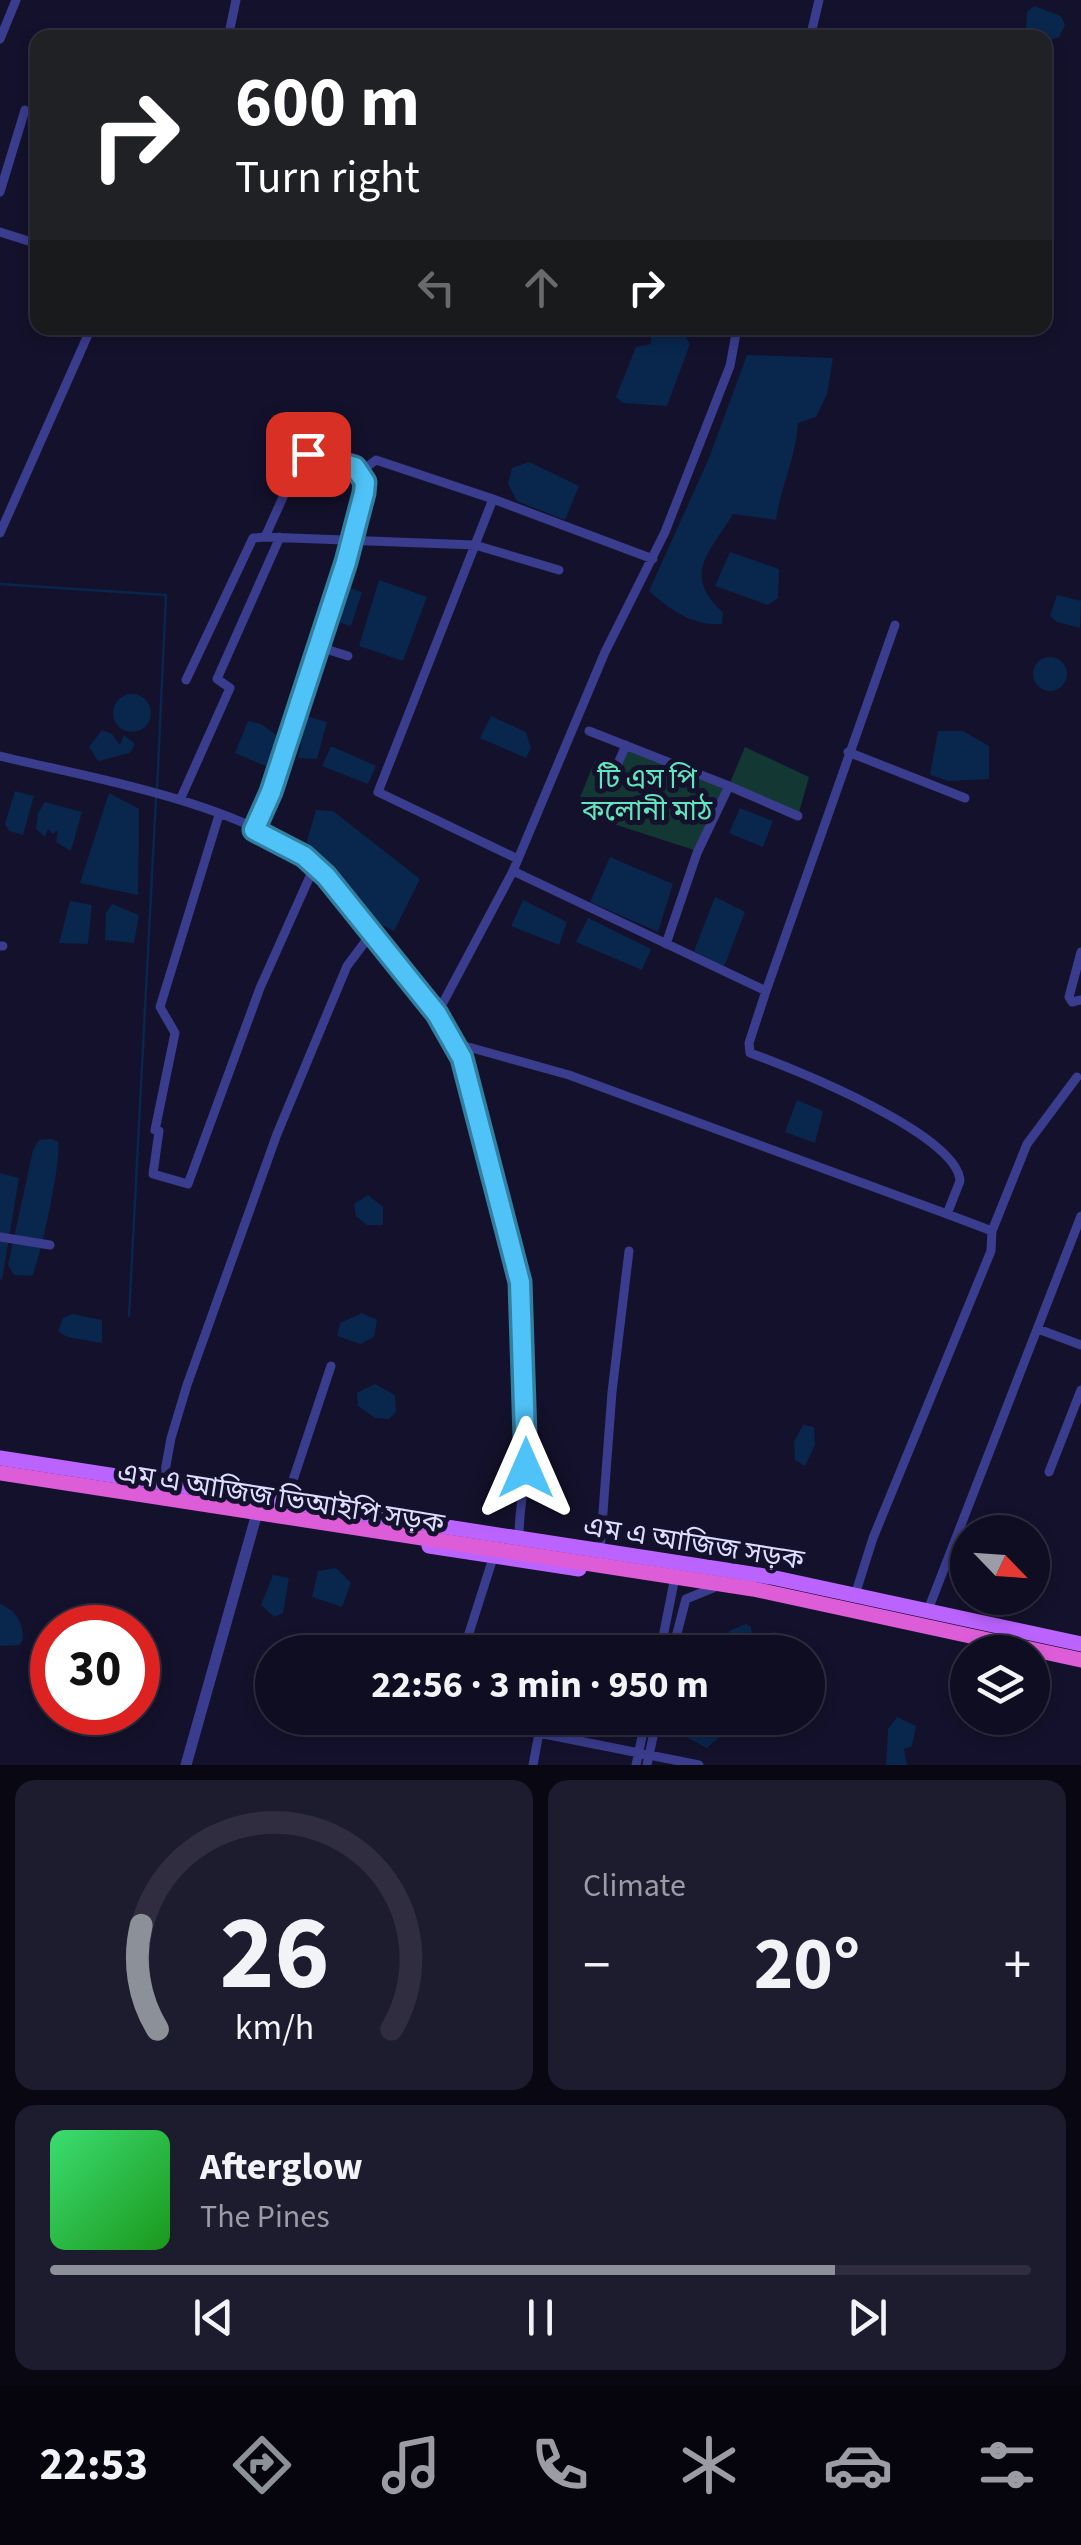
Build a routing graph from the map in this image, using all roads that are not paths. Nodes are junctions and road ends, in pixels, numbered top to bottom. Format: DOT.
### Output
graph roads {
  1 [pos="16,0"];
  2 [pos="236,0"];
  3 [pos="819,0"];
  4 [pos="230,30"];
  5 [pos="812,30"];
  6 [pos="0,39"];
  7 [pos="25,110"];
  8 [pos="0,192"];
  9 [pos="0,232"];
  10 [pos="30,241"];
  11 [pos="88,335"];
  12 [pos="737,335"];
  13 [pos="359,473"];
  14 [pos="493,499"];
  15 [pos="0,533"];
  16 [pos="265,537"];
  17 [pos="280,537"];
  18 [pos="352,538"];
  19 [pos="474,545"];
  20 [pos="653,559"];
  21 [pos="560,570"];
  22 [pos="895,625"];
  23 [pos="316,646"];
  24 [pos="348,656"];
  25 [pos="186,680"];
  26 [pos="589,731"];
  27 [pos="626,745"];
  28 [pos="848,752"];
  29 [pos="0,756"];
  30 [pos="608,767"];
  31 [pos="729,786"];
  32 [pos="964,798"];
  33 [pos="180,800"];
  34 [pos="219,815"];
  35 [pos="798,816"];
  36 [pos="254,830"];
  37 [pos="518,859"];
  38 [pos="315,865"];
  39 [pos="513,871"];
  40 [pos="374,930"];
  41 [pos="666,944"];
  42 [pos="1081,952"];
  43 [pos="766,991"];
  44 [pos="1081,1000"];
  45 [pos="437,1014"];
  46 [pos="453,1042"];
  47 [pos="1080,1075"];
  48 [pos="947,1214"];
  49 [pos="1081,1216"];
  50 [pos="992,1231"];
  51 [pos="0,1237"];
  52 [pos="50,1245"];
  53 [pos="629,1251"];
  54 [pos="1038,1330"];
  55 [pos="1081,1344"];
  56 [pos="331,1366"];
  57 [pos="1081,1390"];
  58 [pos="0,1460"];
  59 [pos="1049,1472"];
  60 [pos="0,1476"];
  61 [pos="163,1482"];
  62 [pos="262,1497"];
  63 [pos="286,1501"];
  64 [pos="257,1517"];
  65 [pos="519,1541"];
  66 [pos="600,1552"];
  67 [pos="493,1558"];
  68 [pos="677,1564"];
  69 [pos="674,1584"];
  70 [pos="713,1588"];
  71 [pos="855,1595"];
  72 [pos="928,1610"];
  73 [pos="468,1635"];
  74 [pos="664,1635"];
  75 [pos="676,1635"];
  76 [pos="950,1637"];
  77 [pos="1081,1647"];
  78 [pos="1050,1657"];
  79 [pos="1081,1662"];
  80 [pos="539,1735"];
  81 [pos="547,1735"];
  82 [pos="645,1735"];
  83 [pos="651,1735"];
  84 [pos="643,1760"];
  85 [pos="186,1765"];
  86 [pos="533,1765"];
  87 [pos="699,1765"];
  1 -- 6 [label="street"];
  2 -- 4 [label="street"];
  3 -- 5 [label="street"];
  7 -- 8 [label="street"];
  9 -- 10 [label="street"];
  11 -- 15 [label="street"];
  12 -- 20 [label="street"];
  13 -- 14 [label="street"];
  13 -- 16 [label="street"];
  13 -- 18 [label="street"];
  14 -- 19 [label="street"];
  14 -- 20 [label="street"];
  16 -- 17 [label="street"];
  16 -- 25 [label="street"];
  17 -- 18 [label="street"];
  17 -- 33 [label="street"];
  18 -- 19 [label="street"];
  18 -- 23 [label="street"];
  19 -- 21 [label="street"];
  19 -- 37 [label="street"];
  20 -- 37 [label="street"];
  22 -- 28 [label="street"];
  23 -- 24 [label="street"];
  23 -- 36 [label="street"];
  26 -- 27 [label="street"];
  27 -- 30 [label="street"];
  27 -- 31 [label="street"];
  28 -- 32 [label="street"];
  28 -- 43 [label="street"];
  29 -- 33 [label="street"];
  31 -- 35 [label="street"];
  31 -- 41 [label="street"];
  33 -- 34 [label="street"];
  34 -- 36 [label="street"];
  34 -- 38 [label="street"];
  36 -- 38 [label="street"];
  37 -- 39 [label="street"];
  38 -- 40 [label="street"];
  39 -- 41 [label="street"];
  39 -- 45 [label="street"];
  40 -- 45 [label="street"];
  40 -- 61 [label="street"];
  41 -- 43 [label="street"];
  42 -- 44 [label="street"];
  43 -- 48 [label="street"];
  45 -- 46 [label="street"];
  46 -- 48 [label="street"];
  46 -- 65 [label="street"];
  47 -- 50 [label="street"];
  48 -- 50 [label="street"];
  49 -- 54 [label="street"];
  50 -- 71 [label="street"];
  51 -- 52 [label="street"];
  53 -- 66 [label="street"];
  54 -- 55 [label="street"];
  54 -- 72 [label="street"];
  56 -- 63 [label="street"];
  57 -- 59 [label="street"];
  58 -- 61 [label="main road, এম এ আজিজ সড়ক"];
  58 -- 77 [label="highway"];
  60 -- 64 [label="main road, এম এ আজিজ ভিআইপি সড়ক"];
  60 -- 79 [label="highway, bridge"];
  61 -- 62 [label="main road, এম এ আজিজ সড়ক"];
  62 -- 63 [label="main road, এম এ আজিজ সড়ক"];
  62 -- 64 [label="street"];
  63 -- 65 [label="main road, এম এ আজিজ সড়ক"];
  64 -- 67 [label="main road, এম এ আজিজ ভিআইপি সড়ক"];
  64 -- 85 [label="street"];
  65 -- 66 [label="main road, এম এ আজিজ সড়ক"];
  66 -- 68 [label="main road, এম এ আজিজ সড়ক"];
  67 -- 69 [label="main road, এম এ আজিজ ভিআইপি সড়ক"];
  67 -- 73 [label="street"];
  68 -- 69 [label="street"];
  68 -- 71 [label="main road, এম এ আজিজ সড়ক"];
  69 -- 70 [label="main road, এম এ আজিজ ভিআইপি সড়ক"];
  69 -- 74 [label="street"];
  70 -- 75 [label="street"];
  70 -- 76 [label="main road, এম এ আজিজ ভিআইপি সড়ক"];
  71 -- 72 [label="main road, এম এ আজিজ সড়ক"];
  72 -- 77 [label="main road, এম এ আজিজ সড়ক"];
  78 -- 79 [label="main road"];
  80 -- 86 [label="street"];
  81 -- 84 [label="street"];
  82 -- 84 [label="street"];
  83 -- 84 [label="street"];
  84 -- 87 [label="street"];
}
